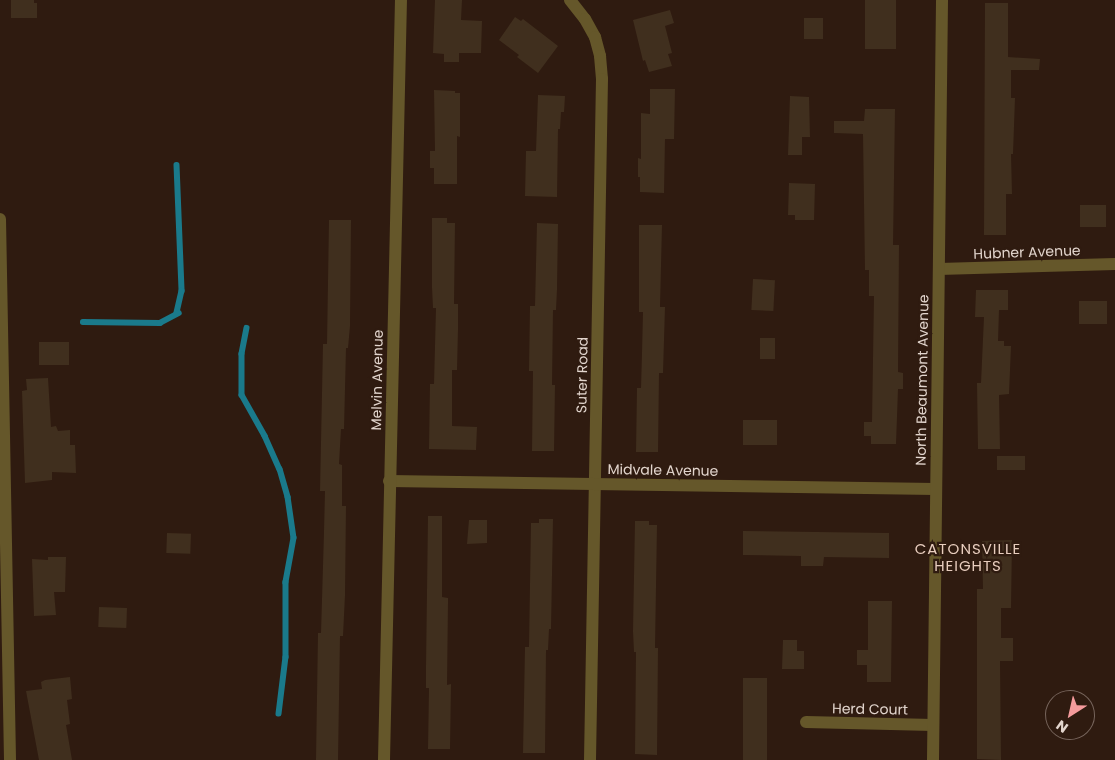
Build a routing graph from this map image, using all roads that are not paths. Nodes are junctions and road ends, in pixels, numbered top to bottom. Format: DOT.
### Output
graph roads {
  1 [pos="401,0"];
  2 [pos="570,0"];
  3 [pos="942,0"];
  4 [pos="0,219"];
  5 [pos="1115,264"];
  6 [pos="939,269"];
  7 [pos="389,481"];
  8 [pos="595,484"];
  9 [pos="935,490"];
  10 [pos="0,704"];
  11 [pos="11,712"];
  12 [pos="806,722"];
  13 [pos="933,725"];
  14 [pos="10,760"];
  15 [pos="384,760"];
  16 [pos="590,760"];
  17 [pos="933,760"];
  1 -- 7 [label="street, Melvin Avenue"];
  2 -- 8 [label="street, Suter Road"];
  3 -- 6 [label="street, North Beaumont Avenue"];
  4 -- 11 [label="street"];
  5 -- 6 [label="street, Hubner Avenue"];
  6 -- 9 [label="street, North Beaumont Avenue"];
  7 -- 8 [label="street, Midvale Avenue"];
  7 -- 15 [label="street, Melvin Avenue"];
  8 -- 9 [label="street, Midvale Avenue"];
  8 -- 16 [label="street, Suter Road"];
  9 -- 13 [label="street, North Beaumont Avenue"];
  10 -- 11 [label="street"];
  11 -- 14 [label="street"];
  12 -- 13 [label="street, Herd Court"];
  13 -- 17 [label="street, North Beaumont Avenue"];
}
